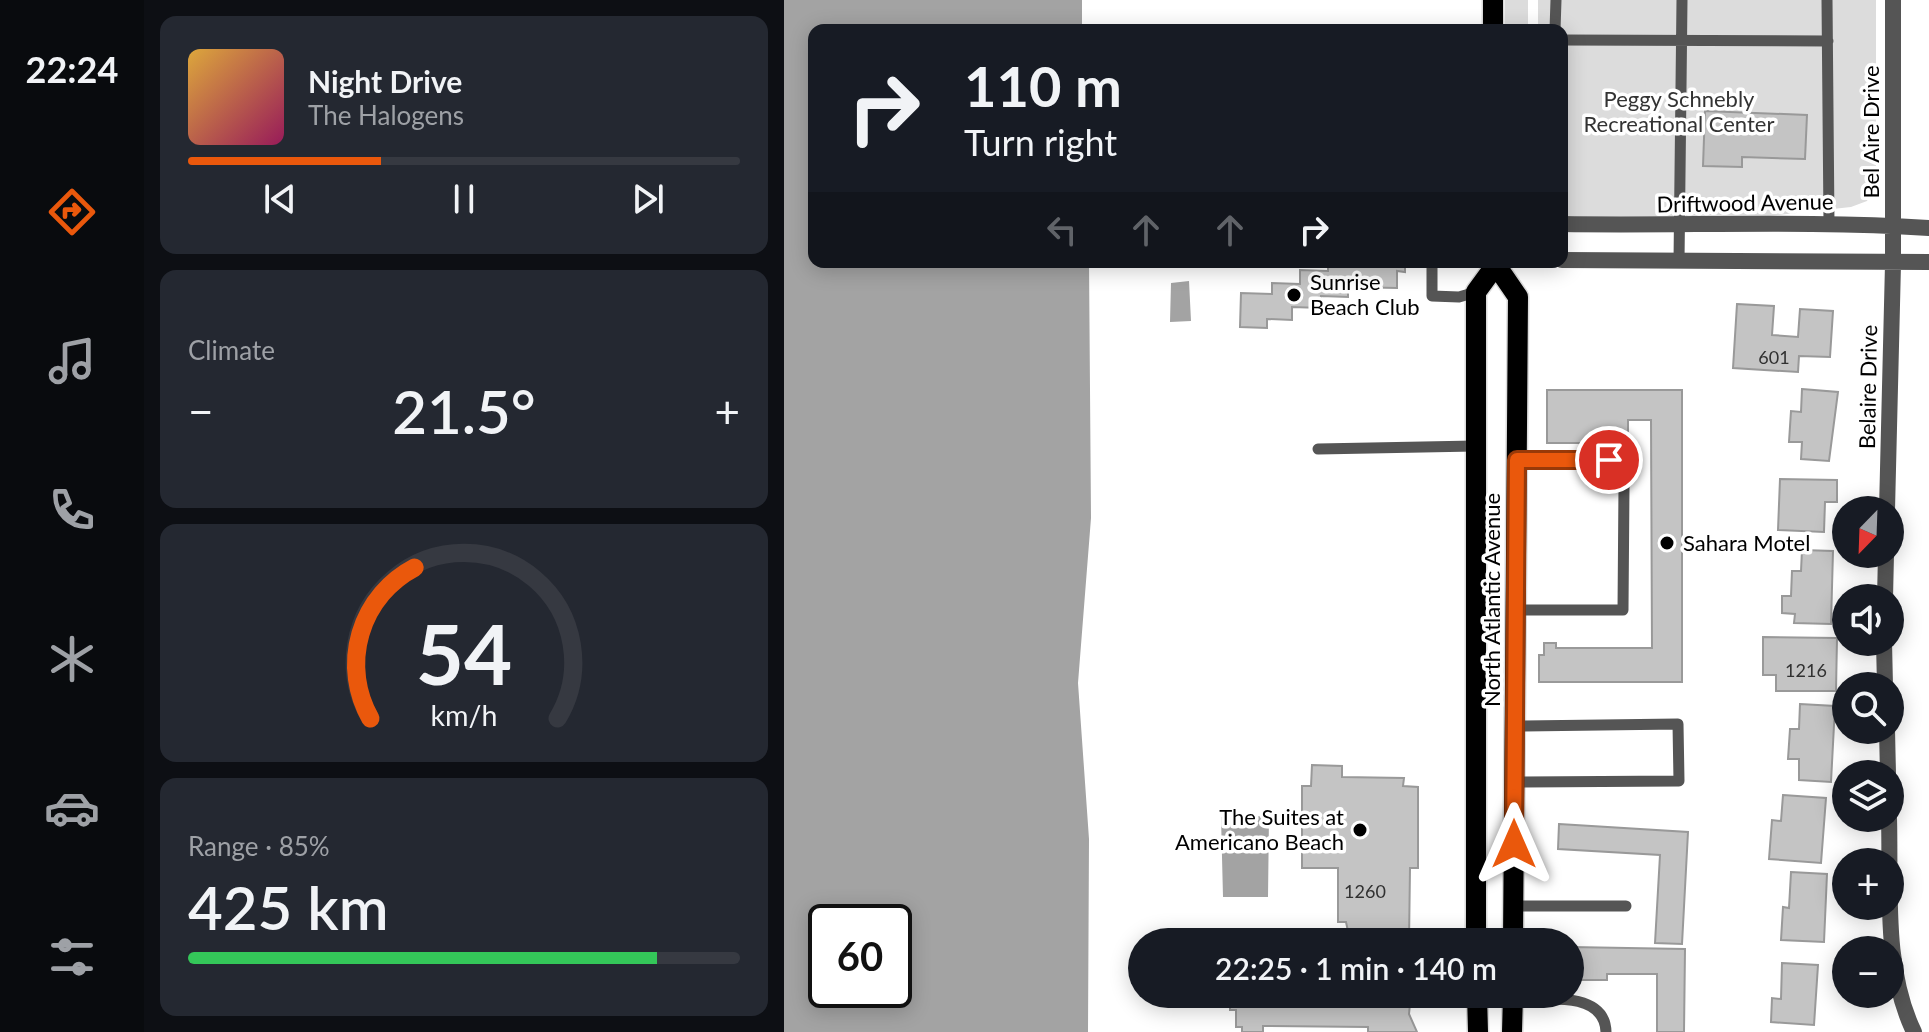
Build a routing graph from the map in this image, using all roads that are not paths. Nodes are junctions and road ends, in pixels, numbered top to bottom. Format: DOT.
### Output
graph roads {
  1 [pos="1493,0"];
  2 [pos="1556,0"];
  3 [pos="1682,0"];
  4 [pos="1827,0"];
  5 [pos="1893,0"];
  6 [pos="1493,24"];
  7 [pos="1555,24"];
  8 [pos="1568,40"];
  9 [pos="1681,40"];
  10 [pos="1828,41"];
  11 [pos="1829,223"];
  12 [pos="1568,224"];
  13 [pos="1679,226"];
  14 [pos="1893,226"];
  15 [pos="1929,228"];
  16 [pos="1568,260"];
  17 [pos="1679,262"];
  18 [pos="1929,262"];
  19 [pos="1893,264"];
  20 [pos="1432,268"];
  21 [pos="1491,268"];
  22 [pos="1497,268"];
  23 [pos="1476,292"];
  24 [pos="1475,446"];
  25 [pos="1318,449"];
  26 [pos="1517,460"];
  27 [pos="1887,496"];
  28 [pos="1516,610"];
  29 [pos="1515,726"];
  30 [pos="1514,782"];
  31 [pos="1889,832"];
  32 [pos="1513,906"];
  33 [pos="1626,906"];
  34 [pos="1476,928"];
  35 [pos="1513,928"];
  36 [pos="1584,1002"];
  37 [pos="1477,1008"];
  38 [pos="1512,1008"];
  39 [pos="1478,1032"];
  40 [pos="1512,1032"];
  41 [pos="1606,1032"];
  42 [pos="1914,1032"];
  1 -- 6 [label="main road"];
  2 -- 7 [label="lane"];
  3 -- 9 [label="lane"];
  4 -- 10 [label="lane"];
  5 -- 14 [label="street, Bel Aire Drive"];
  8 -- 9 [label="lane"];
  9 -- 10 [label="lane"];
  9 -- 13 [label="lane"];
  10 -- 11 [label="lane"];
  11 -- 13 [label="street, Driftwood Avenue"];
  11 -- 14 [label="street, Driftwood Avenue"];
  12 -- 13 [label="street, Driftwood Avenue"];
  13 -- 17 [label="lane"];
  14 -- 15 [label="street, Driftwood Avenue"];
  14 -- 19 [label="street, Bel Aire Drive"];
  16 -- 17 [label="street"];
  17 -- 19 [label="street"];
  18 -- 19 [label="street"];
  19 -- 27 [label="street, Belaire Drive"];
  20 -- 23 [label="lane"];
  21 -- 23 [label="main road, North Atlantic Avenue"];
  22 -- 26 [label="main road, North Atlantic Avenue"];
  23 -- 24 [label="main road, North Atlantic Avenue"];
  24 -- 25 [label="lane"];
  24 -- 34 [label="main road, North Atlantic Avenue"];
  26 -- 28 [label="main road, North Atlantic Avenue"];
  26 -- 28 [label="lane"];
  28 -- 29 [label="main road, North Atlantic Avenue"];
  29 -- 30 [label="main road, North Atlantic Avenue"];
  29 -- 30 [label="lane"];
  30 -- 32 [label="main road, North Atlantic Avenue"];
  31 -- 42 [label="street"];
  32 -- 33 [label="lane"];
  32 -- 35 [label="main road, North Atlantic Avenue"];
  36 -- 41 [label="lane"];
  37 -- 39 [label="main road"];
  38 -- 40 [label="main road"];
}
